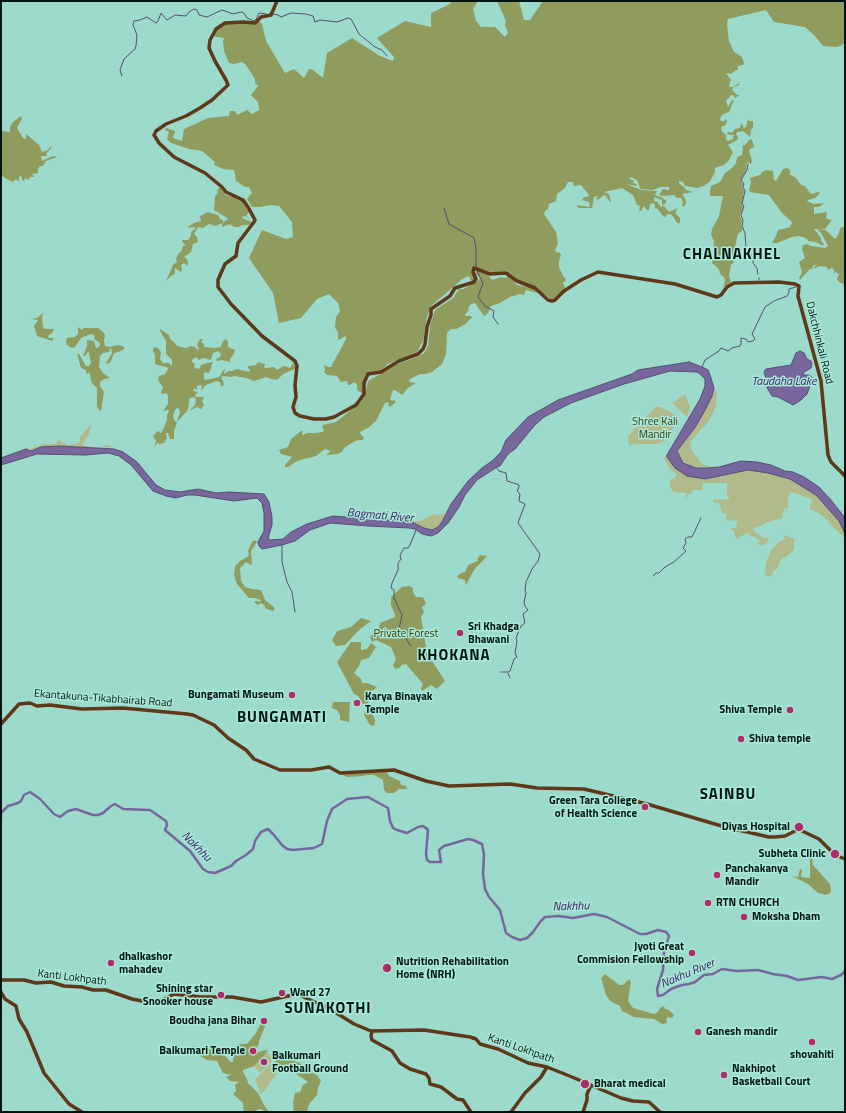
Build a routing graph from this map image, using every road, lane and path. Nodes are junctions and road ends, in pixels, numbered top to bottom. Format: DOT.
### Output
graph roads {
  1 [pos="277,1"];
  2 [pos="845,476"];
  3 [pos="1,724"];
  4 [pos="845,860"];
  5 [pos="1,980"];
  6 [pos="1,992"];
  7 [pos="372,1031"];
  8 [pos="546,1067"];
  9 [pos="592,1085"];
  10 [pos="82,1112"];
  11 [pos="471,1112"];
  12 [pos="511,1112"];
  13 [pos="583,1112"];
  14 [pos="660,1112"];
  1 -- 2 [label="main road, Dakchhinkali Road"];
  3 -- 4 [label="main road, Ekantakuna-Tikabhairab Road"];
  5 -- 7 [label="main road, Kanti Lokhpath"];
  6 -- 10 [label="main road"];
  7 -- 8 [label="main road, Kanti Lokhpath"];
  7 -- 11 [label="main road"];
  8 -- 9 [label="main road, Kanti Lokhpath"];
  8 -- 12 [label="main road"];
  9 -- 13 [label="main road"];
  9 -- 14 [label="main road, Kanti Lokhpath"];
}
